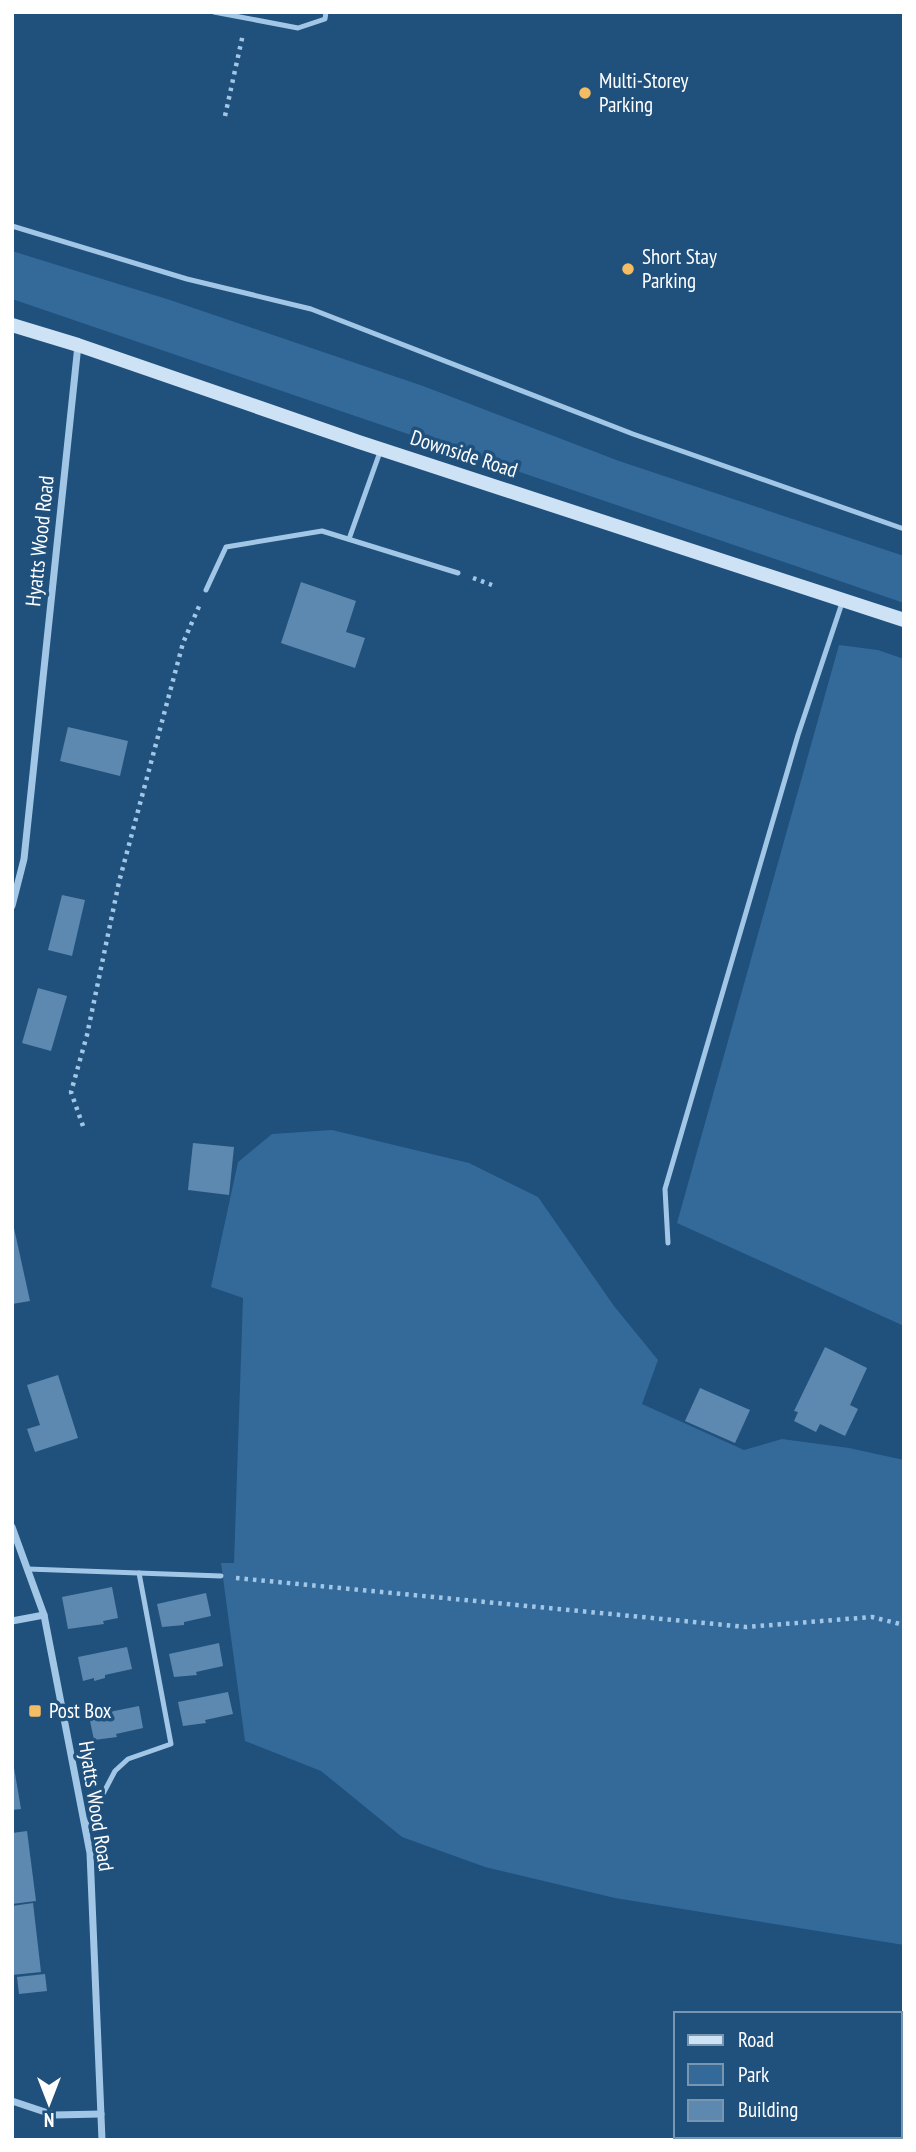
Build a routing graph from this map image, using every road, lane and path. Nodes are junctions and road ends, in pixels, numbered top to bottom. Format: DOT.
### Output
graph roads {
  1 [pos="214,12"];
  2 [pos="326,12"];
  3 [pos="244,25"];
  4 [pos="225,116"];
  5 [pos="12,226"];
  6 [pos="12,325"];
  7 [pos="78,345"];
  8 [pos="381,449"];
  9 [pos="904,529"];
  10 [pos="349,539"];
  11 [pos="458,573"];
  12 [pos="206,590"];
  13 [pos="842,600"];
  14 [pos="904,620"];
  15 [pos="12,906"];
  16 [pos="83,1126"];
  17 [pos="668,1243"];
  18 [pos="12,1527"];
  19 [pos="27,1569"];
  20 [pos="138,1573"];
  21 [pos="221,1576"];
  22 [pos="44,1615"];
  23 [pos="12,1621"];
  24 [pos="904,1625"];
  25 [pos="85,1828"];
  26 [pos="12,2101"];
  27 [pos="101,2114"];
  28 [pos="102,2140"];
  1 -- 2 [label="lane"];
  3 -- 4 [label="path"];
  5 -- 9 [label="lane"];
  6 -- 7 [label="street, Downside Road"];
  7 -- 8 [label="street, Downside Road"];
  7 -- 15 [label="street, Hyatts Wood Road"];
  8 -- 10 [label="lane"];
  8 -- 13 [label="street, Downside Road"];
  10 -- 11 [label="lane"];
  10 -- 12 [label="lane"];
  12 -- 16 [label="path"];
  13 -- 14 [label="street, Downside Road"];
  13 -- 17 [label="lane"];
  18 -- 19 [label="street, Hyatts Wood Road"];
  19 -- 20 [label="lane"];
  19 -- 22 [label="street, Hyatts Wood Road"];
  20 -- 21 [label="lane"];
  20 -- 25 [label="lane"];
  21 -- 24 [label="path"];
  22 -- 23 [label="street"];
  22 -- 25 [label="street, Hyatts Wood Road"];
  25 -- 27 [label="street, Hyatts Wood Road"];
  26 -- 27 [label="street"];
  27 -- 28 [label="street, Hyatts Wood Road"];
}
